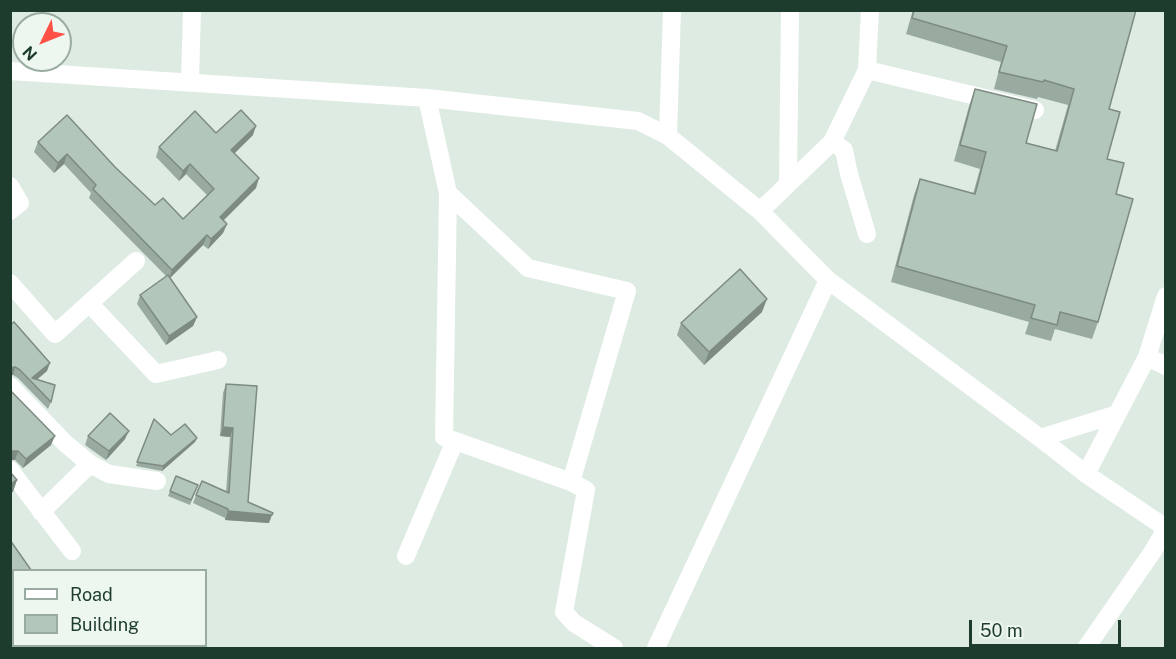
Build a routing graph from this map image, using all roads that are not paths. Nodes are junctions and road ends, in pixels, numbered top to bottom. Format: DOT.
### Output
graph roads {
  1 [pos="192,10"];
  2 [pos="672,10"];
  3 [pos="790,10"];
  4 [pos="870,10"];
  5 [pos="867,70"];
  6 [pos="10,71"];
  7 [pos="190,81"];
  8 [pos="427,98"];
  9 [pos="1035,110"];
  10 [pos="668,136"];
  11 [pos="832,142"];
  12 [pos="788,182"];
  13 [pos="10,186"];
  14 [pos="448,193"];
  15 [pos="760,211"];
  16 [pos="10,212"];
  17 [pos="867,234"];
  18 [pos="136,261"];
  19 [pos="828,280"];
  20 [pos="10,283"];
  21 [pos="1166,296"];
  22 [pos="89,303"];
  23 [pos="1147,357"];
  24 [pos="218,360"];
  25 [pos="1166,366"];
  26 [pos="10,386"];
  27 [pos="1117,414"];
  28 [pos="1041,438"];
  29 [pos="455,441"];
  30 [pos="90,464"];
  31 [pos="10,470"];
  32 [pos="1086,474"];
  33 [pos="157,481"];
  34 [pos="571,482"];
  35 [pos="41,512"];
  36 [pos="1166,529"];
  37 [pos="72,550"];
  38 [pos="406,556"];
  39 [pos="614,648"];
  40 [pos="656,648"];
  41 [pos="1086,648"];
  1 -- 7 [label="street"];
  2 -- 10 [label="street"];
  3 -- 12 [label="street"];
  4 -- 5 [label="street"];
  5 -- 9 [label="street"];
  5 -- 11 [label="street"];
  6 -- 7 [label="street"];
  7 -- 8 [label="street"];
  8 -- 10 [label="street"];
  8 -- 14 [label="street"];
  10 -- 15 [label="street"];
  11 -- 12 [label="street"];
  11 -- 17 [label="street"];
  12 -- 15 [label="street"];
  13 -- 16 [label="street"];
  14 -- 29 [label="street"];
  14 -- 34 [label="street"];
  15 -- 19 [label="street"];
  18 -- 22 [label="street"];
  19 -- 28 [label="street"];
  19 -- 40 [label="street"];
  20 -- 22 [label="street"];
  21 -- 23 [label="street"];
  22 -- 24 [label="street"];
  23 -- 25 [label="street"];
  23 -- 27 [label="street"];
  26 -- 30 [label="street"];
  27 -- 28 [label="street"];
  27 -- 32 [label="street"];
  28 -- 32 [label="street"];
  29 -- 34 [label="street"];
  29 -- 38 [label="street"];
  30 -- 33 [label="street"];
  30 -- 35 [label="street"];
  31 -- 35 [label="street"];
  32 -- 36 [label="street"];
  34 -- 39 [label="street"];
  35 -- 37 [label="street"];
  36 -- 41 [label="street"];
}
